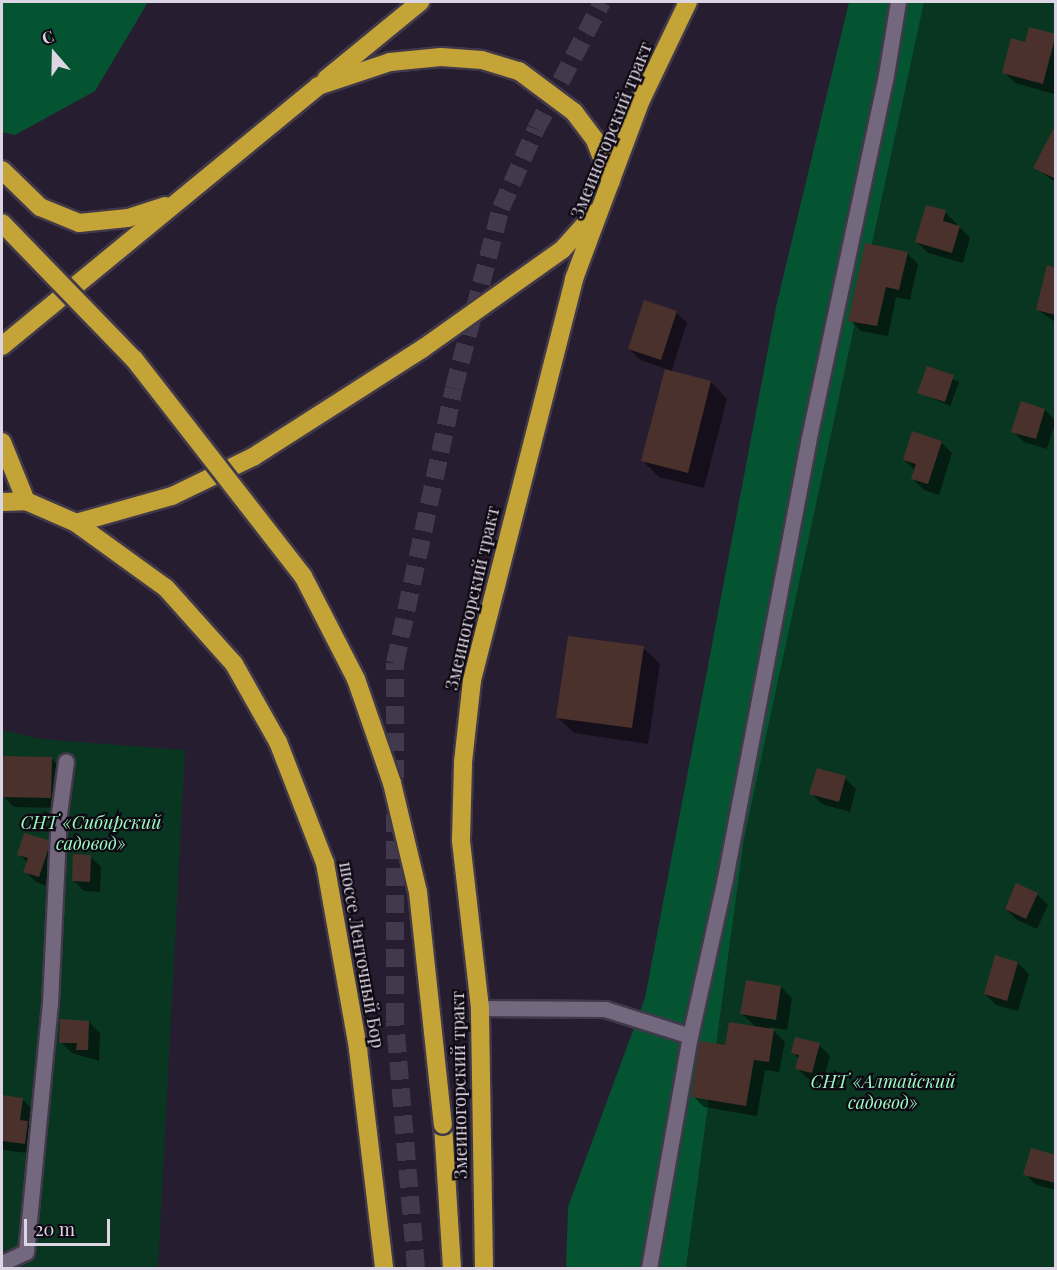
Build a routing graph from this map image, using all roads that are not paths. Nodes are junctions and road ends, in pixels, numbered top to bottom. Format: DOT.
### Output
graph roads {
  1 [pos="420,2"];
  2 [pos="688,2"];
  3 [pos="898,2"];
  4 [pos="318,86"];
  5 [pos="2,170"];
  6 [pos="611,181"];
  7 [pos="175,202"];
  8 [pos="601,208"];
  9 [pos="2,223"];
  10 [pos="2,346"];
  11 [pos="2,442"];
  12 [pos="26,501"];
  13 [pos="2,502"];
  14 [pos="76,523"];
  15 [pos="66,761"];
  16 [pos="480,1008"];
  17 [pos="690,1036"];
  18 [pos="2,1263"];
  19 [pos="384,1269"];
  20 [pos="452,1269"];
  21 [pos="484,1269"];
  22 [pos="649,1269"];
  1 -- 4 [label="highway"];
  2 -- 6 [label="highway, Змеиногорский тракт"];
  3 -- 17 [label="lane"];
  4 -- 6 [label="highway"];
  4 -- 7 [label="highway"];
  5 -- 7 [label="highway"];
  6 -- 8 [label="highway, Змеиногорский тракт"];
  7 -- 10 [label="highway"];
  8 -- 14 [label="highway"];
  8 -- 16 [label="highway, Змеиногорский тракт"];
  9 -- 20 [label="highway, bridge"];
  11 -- 12 [label="highway"];
  12 -- 13 [label="highway"];
  12 -- 14 [label="highway, шоссе Ленточный Бор"];
  14 -- 19 [label="highway, шоссе Ленточный Бор"];
  15 -- 18 [label="lane"];
  16 -- 17 [label="lane"];
  16 -- 21 [label="highway, Змеиногорский тракт"];
  17 -- 22 [label="lane"];
}
